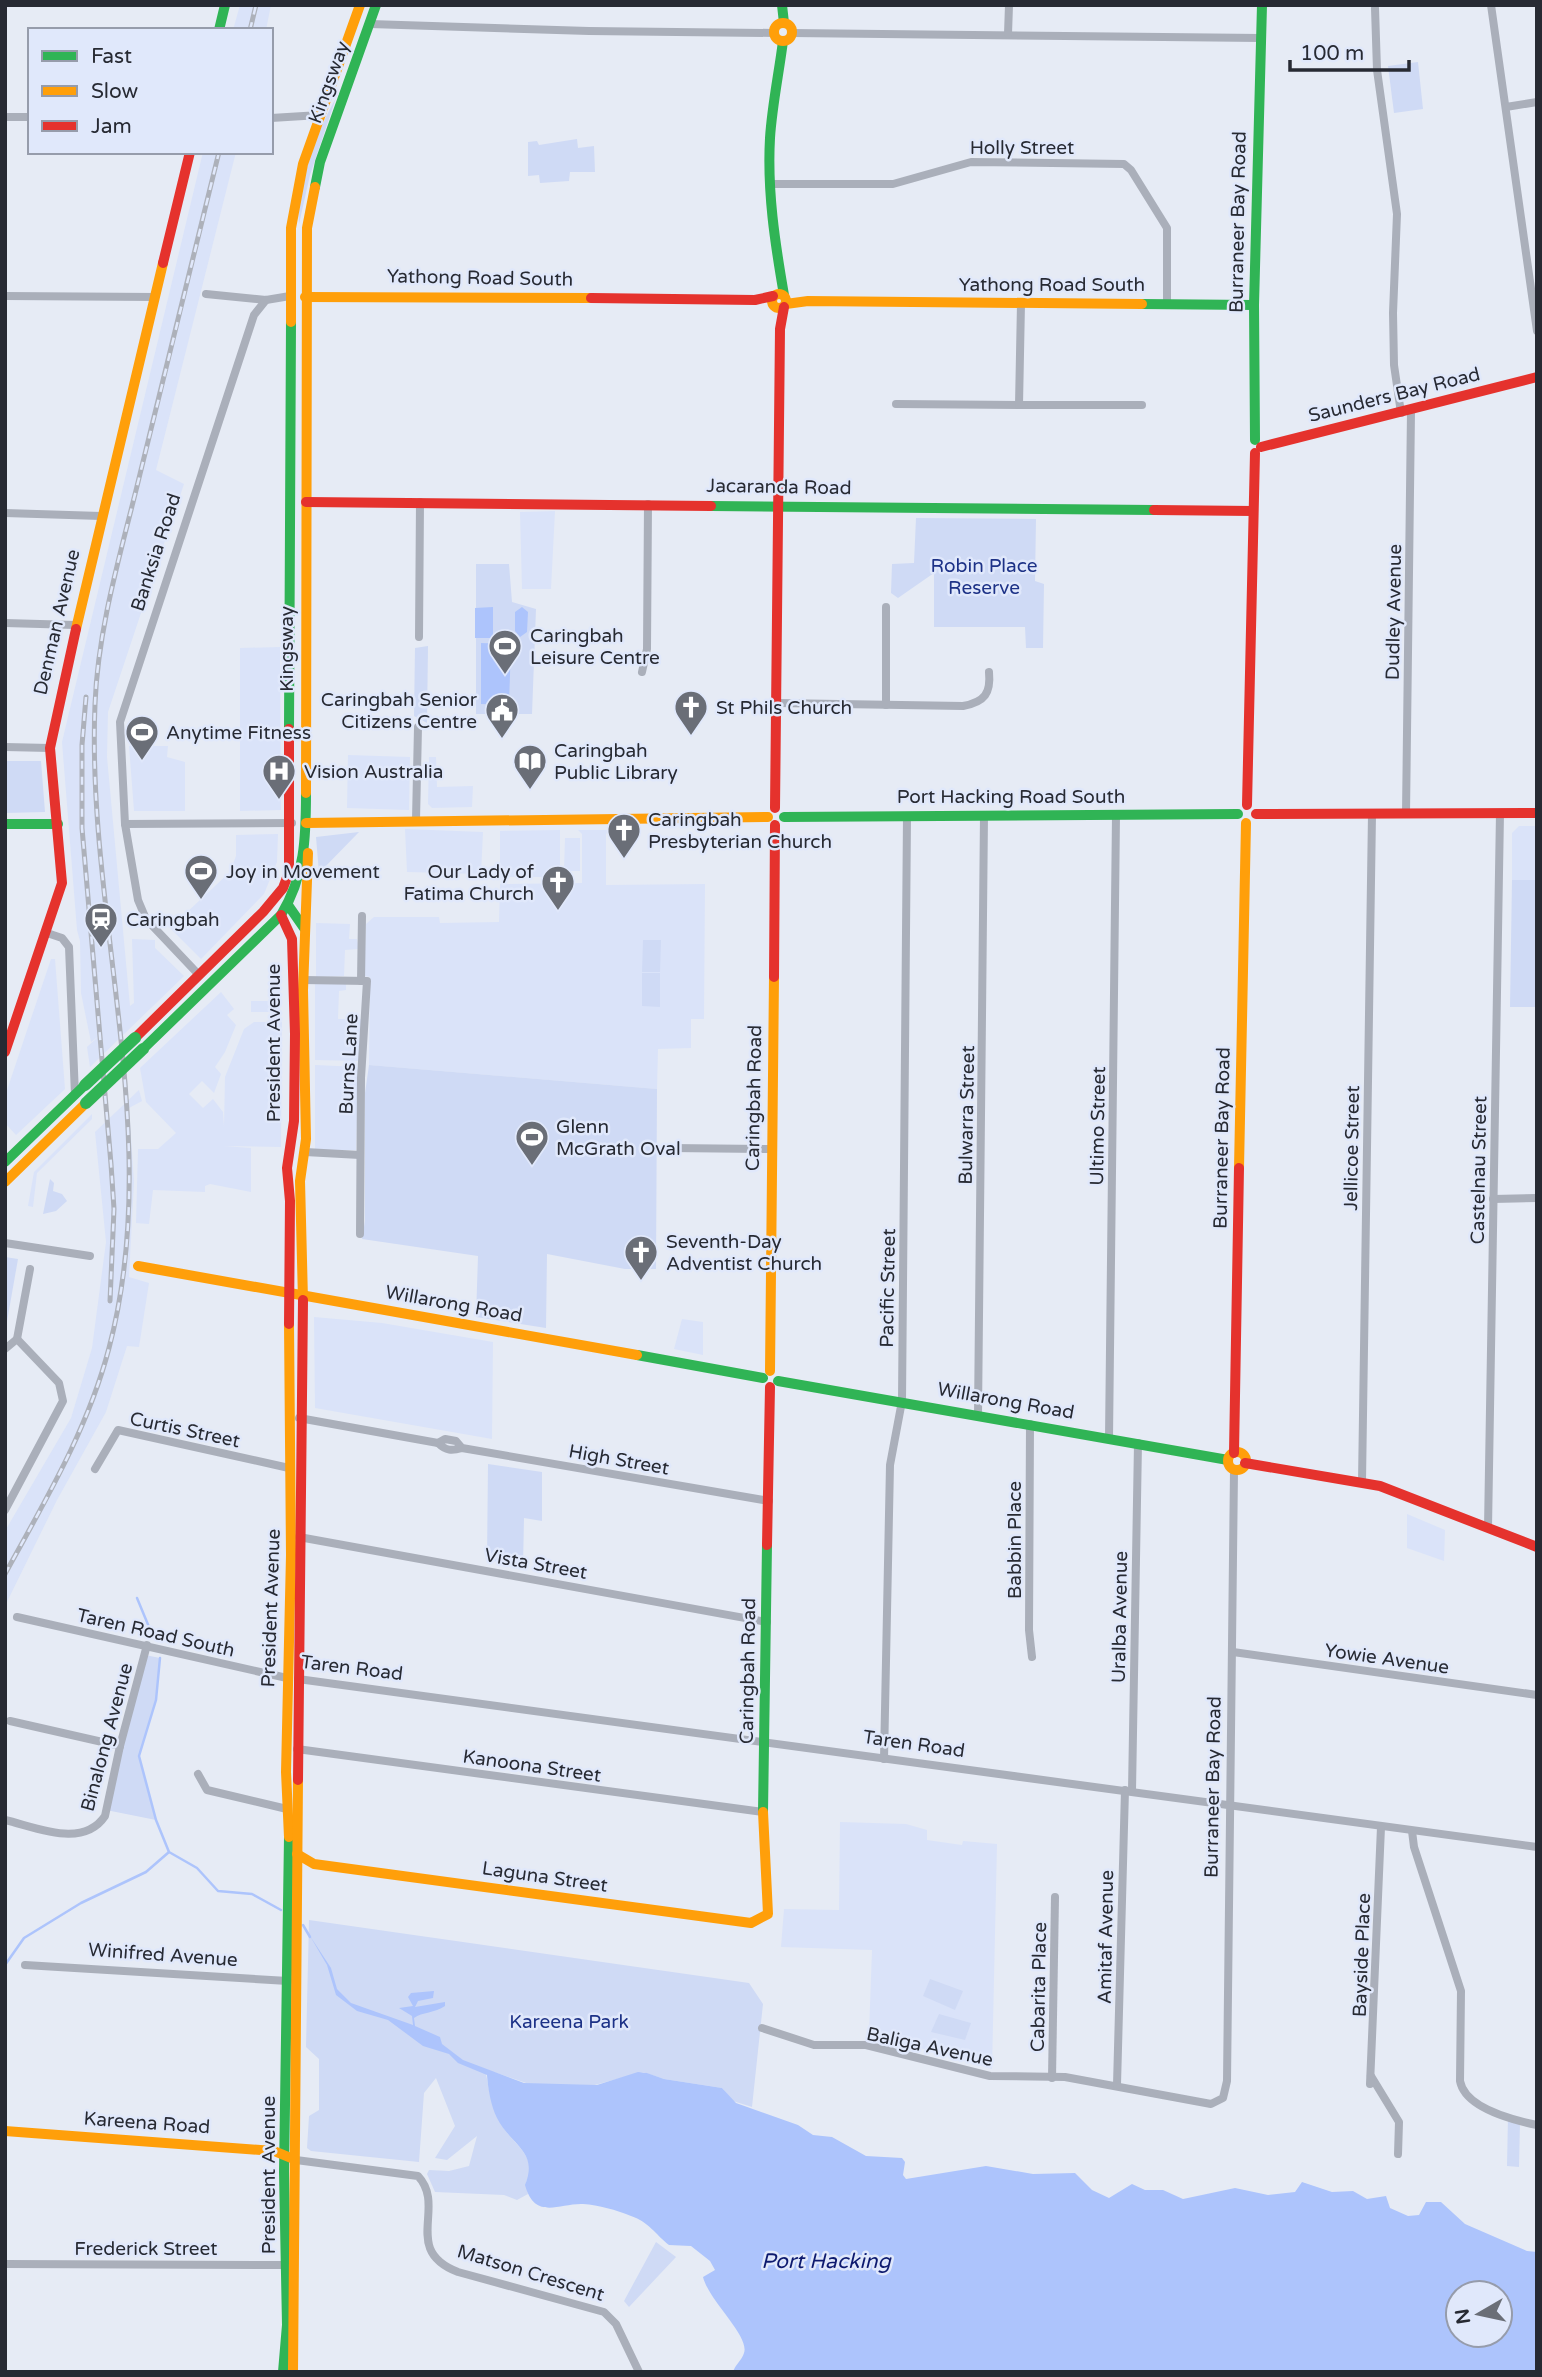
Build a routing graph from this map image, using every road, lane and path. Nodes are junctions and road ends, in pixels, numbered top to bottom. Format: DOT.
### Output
graph roads {
  1 [pos="225,5"];
  2 [pos="360,5"];
  3 [pos="376,5"];
  4 [pos="782,5"];
  5 [pos="1009,5"];
  6 [pos="1262,5"];
  7 [pos="1491,5"];
  8 [pos="1375,8"];
  9 [pos="355,20"];
  10 [pos="370,23"];
  11 [pos="219,28"];
  12 [pos="783,33"];
  13 [pos="1008,34"];
  14 [pos="1261,38"];
  15 [pos="1537,102"];
  16 [pos="1506,107"];
  17 [pos="320,115"];
  18 [pos="5,117"];
  19 [pos="28,117"];
  20 [pos="273,118"];
  21 [pos="190,154"];
  22 [pos="770,184"];
  23 [pos="206,294"];
  24 [pos="5,296"];
  25 [pos="290,296"];
  26 [pos="155,297"];
  27 [pos="305,297"];
  28 [pos="266,300"];
  29 [pos="779,301"];
  30 [pos="1021,303"];
  31 [pos="1167,303"];
  32 [pos="1254,305"];
  33 [pos="1537,331"];
  34 [pos="1537,377"];
  35 [pos="896,404"];
  36 [pos="1019,405"];
  37 [pos="1142,405"];
  38 [pos="1406,412"];
  39 [pos="1257,447"];
  40 [pos="306,502"];
  41 [pos="420,502"];
  42 [pos="290,503"];
  43 [pos="649,504"];
  44 [pos="778,505"];
  45 [pos="1252,510"];
  46 [pos="5,513"];
  47 [pos="101,516"];
  48 [pos="886,607"];
  49 [pos="5,623"];
  50 [pos="75,625"];
  51 [pos="419,637"];
  52 [pos="642,672"];
  53 [pos="989,672"];
  54 [pos="777,703"];
  55 [pos="886,705"];
  56 [pos="418,727"];
  57 [pos="5,747"];
  58 [pos="50,748"];
  59 [pos="1500,813"];
  60 [pos="1537,813"];
  61 [pos="1247,814"];
  62 [pos="1372,814"];
  63 [pos="1406,814"];
  64 [pos="984,815"];
  65 [pos="1116,815"];
  66 [pos="907,816"];
  67 [pos="776,817"];
  68 [pos="416,820"];
  69 [pos="292,823"];
  70 [pos="5,824"];
  71 [pos="58,824"];
  72 [pos="125,824"];
  73 [pos="306,826"];
  74 [pos="277,896"];
  75 [pos="285,910"];
  76 [pos="362,916"];
  77 [pos="305,932"];
  78 [pos="47,933"];
  79 [pos="199,975"];
  80 [pos="298,979"];
  81 [pos="361,981"];
  82 [pos="209,985"];
  83 [pos="6,1049"];
  84 [pos="81,1099"];
  85 [pos="670,1148"];
  86 [pos="771,1149"];
  87 [pos="304,1152"];
  88 [pos="360,1155"];
  89 [pos="5,1162"];
  90 [pos="5,1182"];
  91 [pos="290,1194"];
  92 [pos="1537,1198"];
  93 [pos="1493,1199"];
  94 [pos="360,1234"];
  95 [pos="5,1243"];
  96 [pos="90,1256"];
  97 [pos="138,1265"];
  98 [pos="30,1269"];
  99 [pos="296,1294"];
  100 [pos="17,1339"];
  101 [pos="5,1349"];
  102 [pos="770,1379"];
  103 [pos="902,1401"];
  104 [pos="978,1415"];
  105 [pos="294,1418"];
  106 [pos="1030,1424"];
  107 [pos="1109,1438"];
  108 [pos="1138,1443"];
  109 [pos="1235,1461"];
  110 [pos="95,1469"];
  111 [pos="294,1469"];
  112 [pos="1362,1482"];
  113 [pos="769,1501"];
  114 [pos="5,1510"];
  115 [pos="1488,1528"];
  116 [pos="299,1537"];
  117 [pos="1537,1547"];
  118 [pos="17,1617"];
  119 [pos="767,1622"];
  120 [pos="147,1645"];
  121 [pos="1233,1652"];
  122 [pos="1032,1657"];
  123 [pos="292,1679"];
  124 [pos="1537,1695"];
  125 [pos="10,1721"];
  126 [pos="765,1743"];
  127 [pos="120,1746"];
  128 [pos="298,1749"];
  129 [pos="884,1759"];
  130 [pos="198,1774"];
  131 [pos="1128,1791"];
  132 [pos="1231,1805"];
  133 [pos="292,1810"];
  134 [pos="763,1812"];
  135 [pos="5,1820"];
  136 [pos="1381,1827"];
  137 [pos="1412,1831"];
  138 [pos="1537,1847"];
  139 [pos="297,1854"];
  140 [pos="314,1864"];
  141 [pos="297,1877"];
  142 [pos="1055,1897"];
  143 [pos="768,1914"];
  144 [pos="25,1965"];
  145 [pos="293,1981"];
  146 [pos="762,2028"];
  147 [pos="1052,2078"];
  148 [pos="1117,2085"];
  149 [pos="1218,2103"];
  150 [pos="1537,2125"];
  151 [pos="5,2131"];
  152 [pos="1398,2154"];
  153 [pos="291,2158"];
  154 [pos="5,2264"];
  155 [pos="287,2265"];
  156 [pos="284,2372"];
  157 [pos="293,2372"];
  158 [pos="639,2372"];
  1 -- 11 [label="street"];
  2 -- 9 [label="street, Kingsway"];
  3 -- 10 [label="street, Kingsway"];
  4 -- 12 [label="street, Caringbah Road"];
  5 -- 13 [label="street"];
  6 -- 14 [label="street, Burraneer Bay Road"];
  7 -- 16 [label="street"];
  8 -- 38 [label="street, Dudley Avenue"];
  9 -- 10 [label="street"];
  9 -- 17 [label="street, Kingsway"];
  10 -- 12 [label="street"];
  10 -- 27 [label="street, Kingsway"];
  12 -- 13 [label="street"];
  12 -- 22 [label="street, Caringbah Road"];
  13 -- 14 [label="street"];
  14 -- 32 [label="street, Burraneer Bay Road"];
  15 -- 16 [label="street"];
  16 -- 33 [label="street"];
  17 -- 20 [label="street"];
  17 -- 25 [label="street, Kingsway"];
  18 -- 19 [label="street"];
  21 -- 26 [label="street, Denman Avenue"];
  22 -- 29 [label="street, Caringbah Road"];
  22 -- 31 [label="street, Holly Street"];
  23 -- 28 [label="street, Yathong Road South"];
  24 -- 26 [label="street"];
  25 -- 27 [label="street, Yathong Road South"];
  25 -- 28 [label="street, Yathong Road South"];
  25 -- 42 [label="street, Kingsway"];
  26 -- 47 [label="street, Denman Avenue"];
  27 -- 29 [label="street, Yathong Road South"];
  27 -- 40 [label="street, Kingsway"];
  28 -- 72 [label="street, Banksia Road"];
  29 -- 30 [label="street, Yathong Road South"];
  29 -- 44 [label="street, Caringbah Road"];
  30 -- 31 [label="street, Yathong Road South"];
  30 -- 36 [label="street"];
  31 -- 32 [label="street, Yathong Road South"];
  32 -- 39 [label="street, Burraneer Bay Road"];
  34 -- 38 [label="street, Saunders Bay Road"];
  35 -- 36 [label="street"];
  36 -- 37 [label="street"];
  38 -- 39 [label="street, Saunders Bay Road"];
  38 -- 63 [label="street, Dudley Avenue"];
  39 -- 45 [label="street, Burraneer Bay Road"];
  40 -- 41 [label="street, Jacaranda Road"];
  40 -- 42 [label="street, Jacaranda Road"];
  40 -- 73 [label="street, Kingsway"];
  41 -- 43 [label="street, Jacaranda Road"];
  41 -- 51 [label="street"];
  42 -- 69 [label="street, Kingsway"];
  43 -- 44 [label="street, Jacaranda Road"];
  43 -- 52 [label="street"];
  44 -- 45 [label="street, Jacaranda Road"];
  44 -- 54 [label="street, Caringbah Road"];
  45 -- 61 [label="street, Burraneer Bay Road"];
  46 -- 47 [label="street"];
  47 -- 50 [label="street, Denman Avenue"];
  48 -- 55 [label="street"];
  49 -- 50 [label="street"];
  50 -- 58 [label="street, Denman Avenue"];
  53 -- 55 [label="street"];
  54 -- 55 [label="street"];
  54 -- 67 [label="street, Caringbah Road"];
  56 -- 68 [label="street"];
  57 -- 58 [label="street"];
  58 -- 71 [label="street, Denman Avenue"];
  59 -- 60 [label="street, Port Hacking Road South"];
  59 -- 63 [label="street, Port Hacking Road South"];
  59 -- 93 [label="street, Castelnau Street"];
  61 -- 62 [label="street, Port Hacking Road South"];
  61 -- 65 [label="street, Port Hacking Road South"];
  61 -- 109 [label="street, Burraneer Bay Road"];
  62 -- 63 [label="street, Port Hacking Road South"];
  62 -- 112 [label="street, Jellicoe Street"];
  64 -- 65 [label="street, Port Hacking Road South"];
  64 -- 66 [label="street, Port Hacking Road South"];
  64 -- 104 [label="street, Bulwarra Street"];
  65 -- 107 [label="street, Ultimo Street"];
  66 -- 67 [label="street, Port Hacking Road South"];
  66 -- 103 [label="street, Pacific Street"];
  67 -- 68 [label="street, Port Hacking Road South"];
  67 -- 86 [label="street, Caringbah Road"];
  68 -- 73 [label="street, Port Hacking Road South"];
  69 -- 72 [label="street"];
  69 -- 73 [label="street, Port Hacking Road South"];
  69 -- 74 [label="street, Kingsway"];
  70 -- 71 [label="street"];
  71 -- 78 [label="street, Denman Avenue"];
  72 -- 79 [label="street, Banksia Road"];
  73 -- 75 [label="street, Kingsway"];
  73 -- 77 [label="street, President Avenue"];
  74 -- 75 [label="street"];
  74 -- 79 [label="street, Kingsway"];
  75 -- 77 [label="street"];
  75 -- 80 [label="street, President Avenue"];
  75 -- 82 [label="street, Kingsway"];
  76 -- 81 [label="street, Burns Lane"];
  77 -- 80 [label="street, President Avenue"];
  78 -- 83 [label="street"];
  78 -- 84 [label="street"];
  79 -- 82 [label="street"];
  79 -- 84 [label="street, Kingsway, bridge"];
  80 -- 81 [label="street"];
  80 -- 87 [label="street, President Avenue"];
  80 -- 91 [label="street, President Avenue"];
  81 -- 88 [label="street, Burns Lane"];
  82 -- 84 [label="street, Kingsway, bridge"];
  84 -- 89 [label="street, Kingsway"];
  84 -- 90 [label="street, Kingsway"];
  85 -- 86 [label="street"];
  86 -- 102 [label="street, Caringbah Road"];
  87 -- 88 [label="street"];
  87 -- 91 [label="street"];
  87 -- 99 [label="street, President Avenue"];
  88 -- 94 [label="street, Burns Lane"];
  91 -- 99 [label="street, President Avenue"];
  92 -- 93 [label="street"];
  93 -- 115 [label="street, Castelnau Street"];
  95 -- 96 [label="street"];
  97 -- 99 [label="street, Willarong Road"];
  98 -- 100 [label="street"];
  99 -- 102 [label="street, Willarong Road"];
  99 -- 105 [label="street, President Avenue"];
  100 -- 101 [label="street"];
  100 -- 114 [label="street"];
  102 -- 103 [label="street, Willarong Road"];
  102 -- 113 [label="street, Caringbah Road"];
  103 -- 104 [label="street, Willarong Road"];
  103 -- 129 [label="street, Pacific Street"];
  104 -- 106 [label="street, Willarong Road"];
  105 -- 111 [label="street, President Avenue"];
  105 -- 113 [label="street, High Street"];
  106 -- 107 [label="street, Willarong Road"];
  106 -- 122 [label="street, Babbin Place"];
  107 -- 108 [label="street, Willarong Road"];
  108 -- 109 [label="street, Willarong Road"];
  108 -- 131 [label="street, Uralba Avenue"];
  109 -- 112 [label="street, Willarong Road"];
  109 -- 121 [label="street, Burraneer Bay Road"];
  110 -- 111 [label="street, Curtis Street"];
  111 -- 116 [label="street, President Avenue"];
  111 -- 123 [label="street, President Avenue"];
  112 -- 115 [label="street, Willarong Road"];
  113 -- 119 [label="street, Caringbah Road"];
  115 -- 117 [label="street, Willarong Road"];
  116 -- 119 [label="street, Vista Street"];
  116 -- 123 [label="street, President Avenue"];
  118 -- 120 [label="street, Taren Road South"];
  119 -- 126 [label="street, Caringbah Road"];
  120 -- 123 [label="street, Taren Road South"];
  120 -- 127 [label="street, Binalong Avenue"];
  121 -- 124 [label="street, Yowie Avenue"];
  121 -- 132 [label="street, Burraneer Bay Road"];
  123 -- 126 [label="street, Taren Road"];
  123 -- 128 [label="street, President Avenue"];
  123 -- 133 [label="street, President Avenue"];
  125 -- 127 [label="street"];
  126 -- 129 [label="street, Taren Road"];
  126 -- 134 [label="street, Caringbah Road"];
  127 -- 135 [label="street, Binalong Avenue"];
  128 -- 133 [label="street, President Avenue"];
  128 -- 134 [label="street, Kanoona Street"];
  129 -- 131 [label="street, Taren Road"];
  130 -- 133 [label="street"];
  131 -- 132 [label="street, Taren Road"];
  131 -- 148 [label="street, Amitaf Avenue"];
  132 -- 136 [label="street, Taren Road"];
  132 -- 149 [label="street, Burraneer Bay Road"];
  133 -- 139 [label="street, President Avenue"];
  133 -- 145 [label="street, President Avenue"];
  134 -- 143 [label="street, Caringbah Road"];
  136 -- 137 [label="street, Taren Road"];
  136 -- 152 [label="street, Bayside Place"];
  137 -- 138 [label="street, Taren Road"];
  137 -- 150 [label="street"];
  139 -- 140 [label="street, Laguna Street"];
  139 -- 141 [label="street, President Avenue"];
  140 -- 141 [label="street"];
  140 -- 143 [label="street, Laguna Street"];
  141 -- 145 [label="street, President Avenue"];
  142 -- 147 [label="street, Cabarita Place"];
  144 -- 145 [label="street, Winifred Avenue"];
  145 -- 153 [label="street, President Avenue"];
  146 -- 147 [label="street, Baliga Avenue"];
  147 -- 148 [label="street, Baliga Avenue"];
  148 -- 149 [label="street, Baliga Avenue"];
  151 -- 153 [label="street, Kareena Road"];
  153 -- 155 [label="street, President Avenue"];
  153 -- 157 [label="street, President Avenue"];
  153 -- 158 [label="street, Matson Crescent"];
  154 -- 155 [label="street, Frederick Street"];
  155 -- 156 [label="street, President Avenue"];
}
